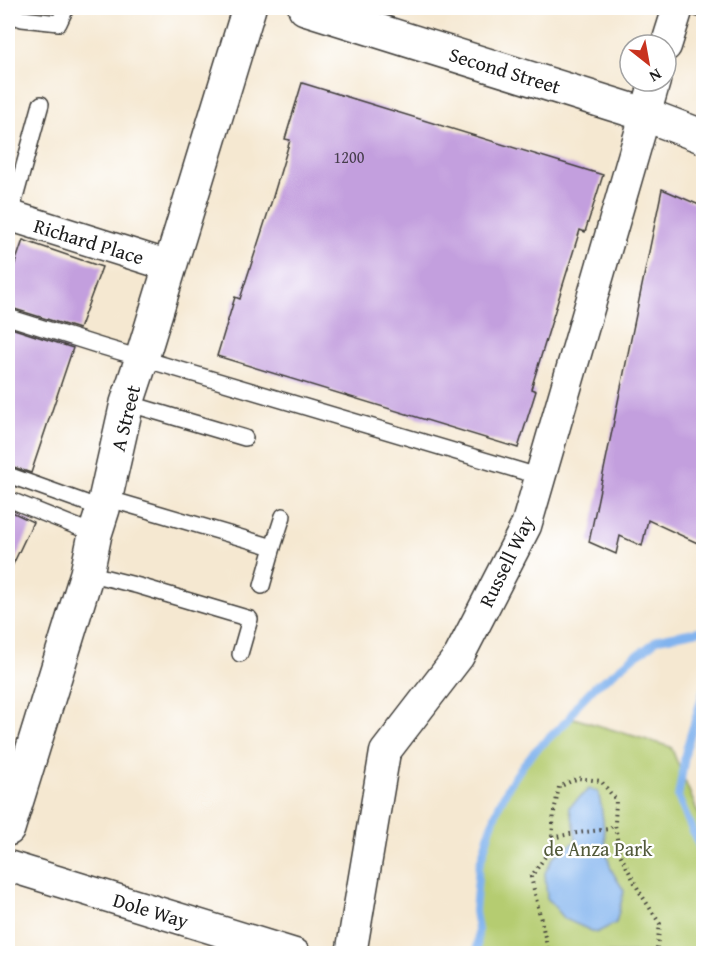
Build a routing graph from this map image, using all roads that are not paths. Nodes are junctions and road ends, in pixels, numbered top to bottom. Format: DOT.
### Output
graph roads {
  1 [pos="66,8"];
  2 [pos="249,8"];
  3 [pos="304,8"];
  4 [pos="678,8"];
  5 [pos="696,8"];
  6 [pos="704,10"];
  7 [pos="8,14"];
  8 [pos="670,33"];
  9 [pos="651,93"];
  10 [pos="41,104"];
  11 [pos="644,114"];
  12 [pos="704,136"];
  13 [pos="9,216"];
  14 [pos="170,266"];
  15 [pos="8,317"];
  16 [pos="142,358"];
  17 [pos="128,403"];
  18 [pos="245,438"];
  19 [pos="8,475"];
  20 [pos="541,477"];
  21 [pos="8,499"];
  22 [pos="101,514"];
  23 [pos="283,516"];
  24 [pos="273,547"];
  25 [pos="87,573"];
  26 [pos="262,586"];
  27 [pos="240,654"];
  28 [pos="10,809"];
  29 [pos="8,866"];
  30 [pos="295,954"];
  31 [pos="351,954"];
  1 -- 7 [label="lane"];
  2 -- 14 [label="main road, A Street"];
  3 -- 11 [label="main road, Second Street"];
  4 -- 8 [label="street"];
  5 -- 6 [label="lane"];
  9 -- 11 [label="street, Russell Way"];
  10 -- 13 [label="lane"];
  11 -- 12 [label="main road, Second Street"];
  11 -- 20 [label="street, Russell Way"];
  13 -- 14 [label="street, Richard Place"];
  14 -- 16 [label="main road, A Street"];
  15 -- 16 [label="lane"];
  16 -- 17 [label="main road, A Street"];
  16 -- 20 [label="lane"];
  17 -- 18 [label="lane"];
  17 -- 22 [label="main road, A Street"];
  19 -- 22 [label="lane"];
  20 -- 31 [label="street, Russell Way"];
  21 -- 22 [label="lane"];
  22 -- 24 [label="lane"];
  22 -- 25 [label="main road, A Street"];
  23 -- 24 [label="lane"];
  24 -- 26 [label="lane"];
  25 -- 27 [label="lane"];
  25 -- 28 [label="main road, A Street"];
  29 -- 30 [label="street, Dole Way"];
}
